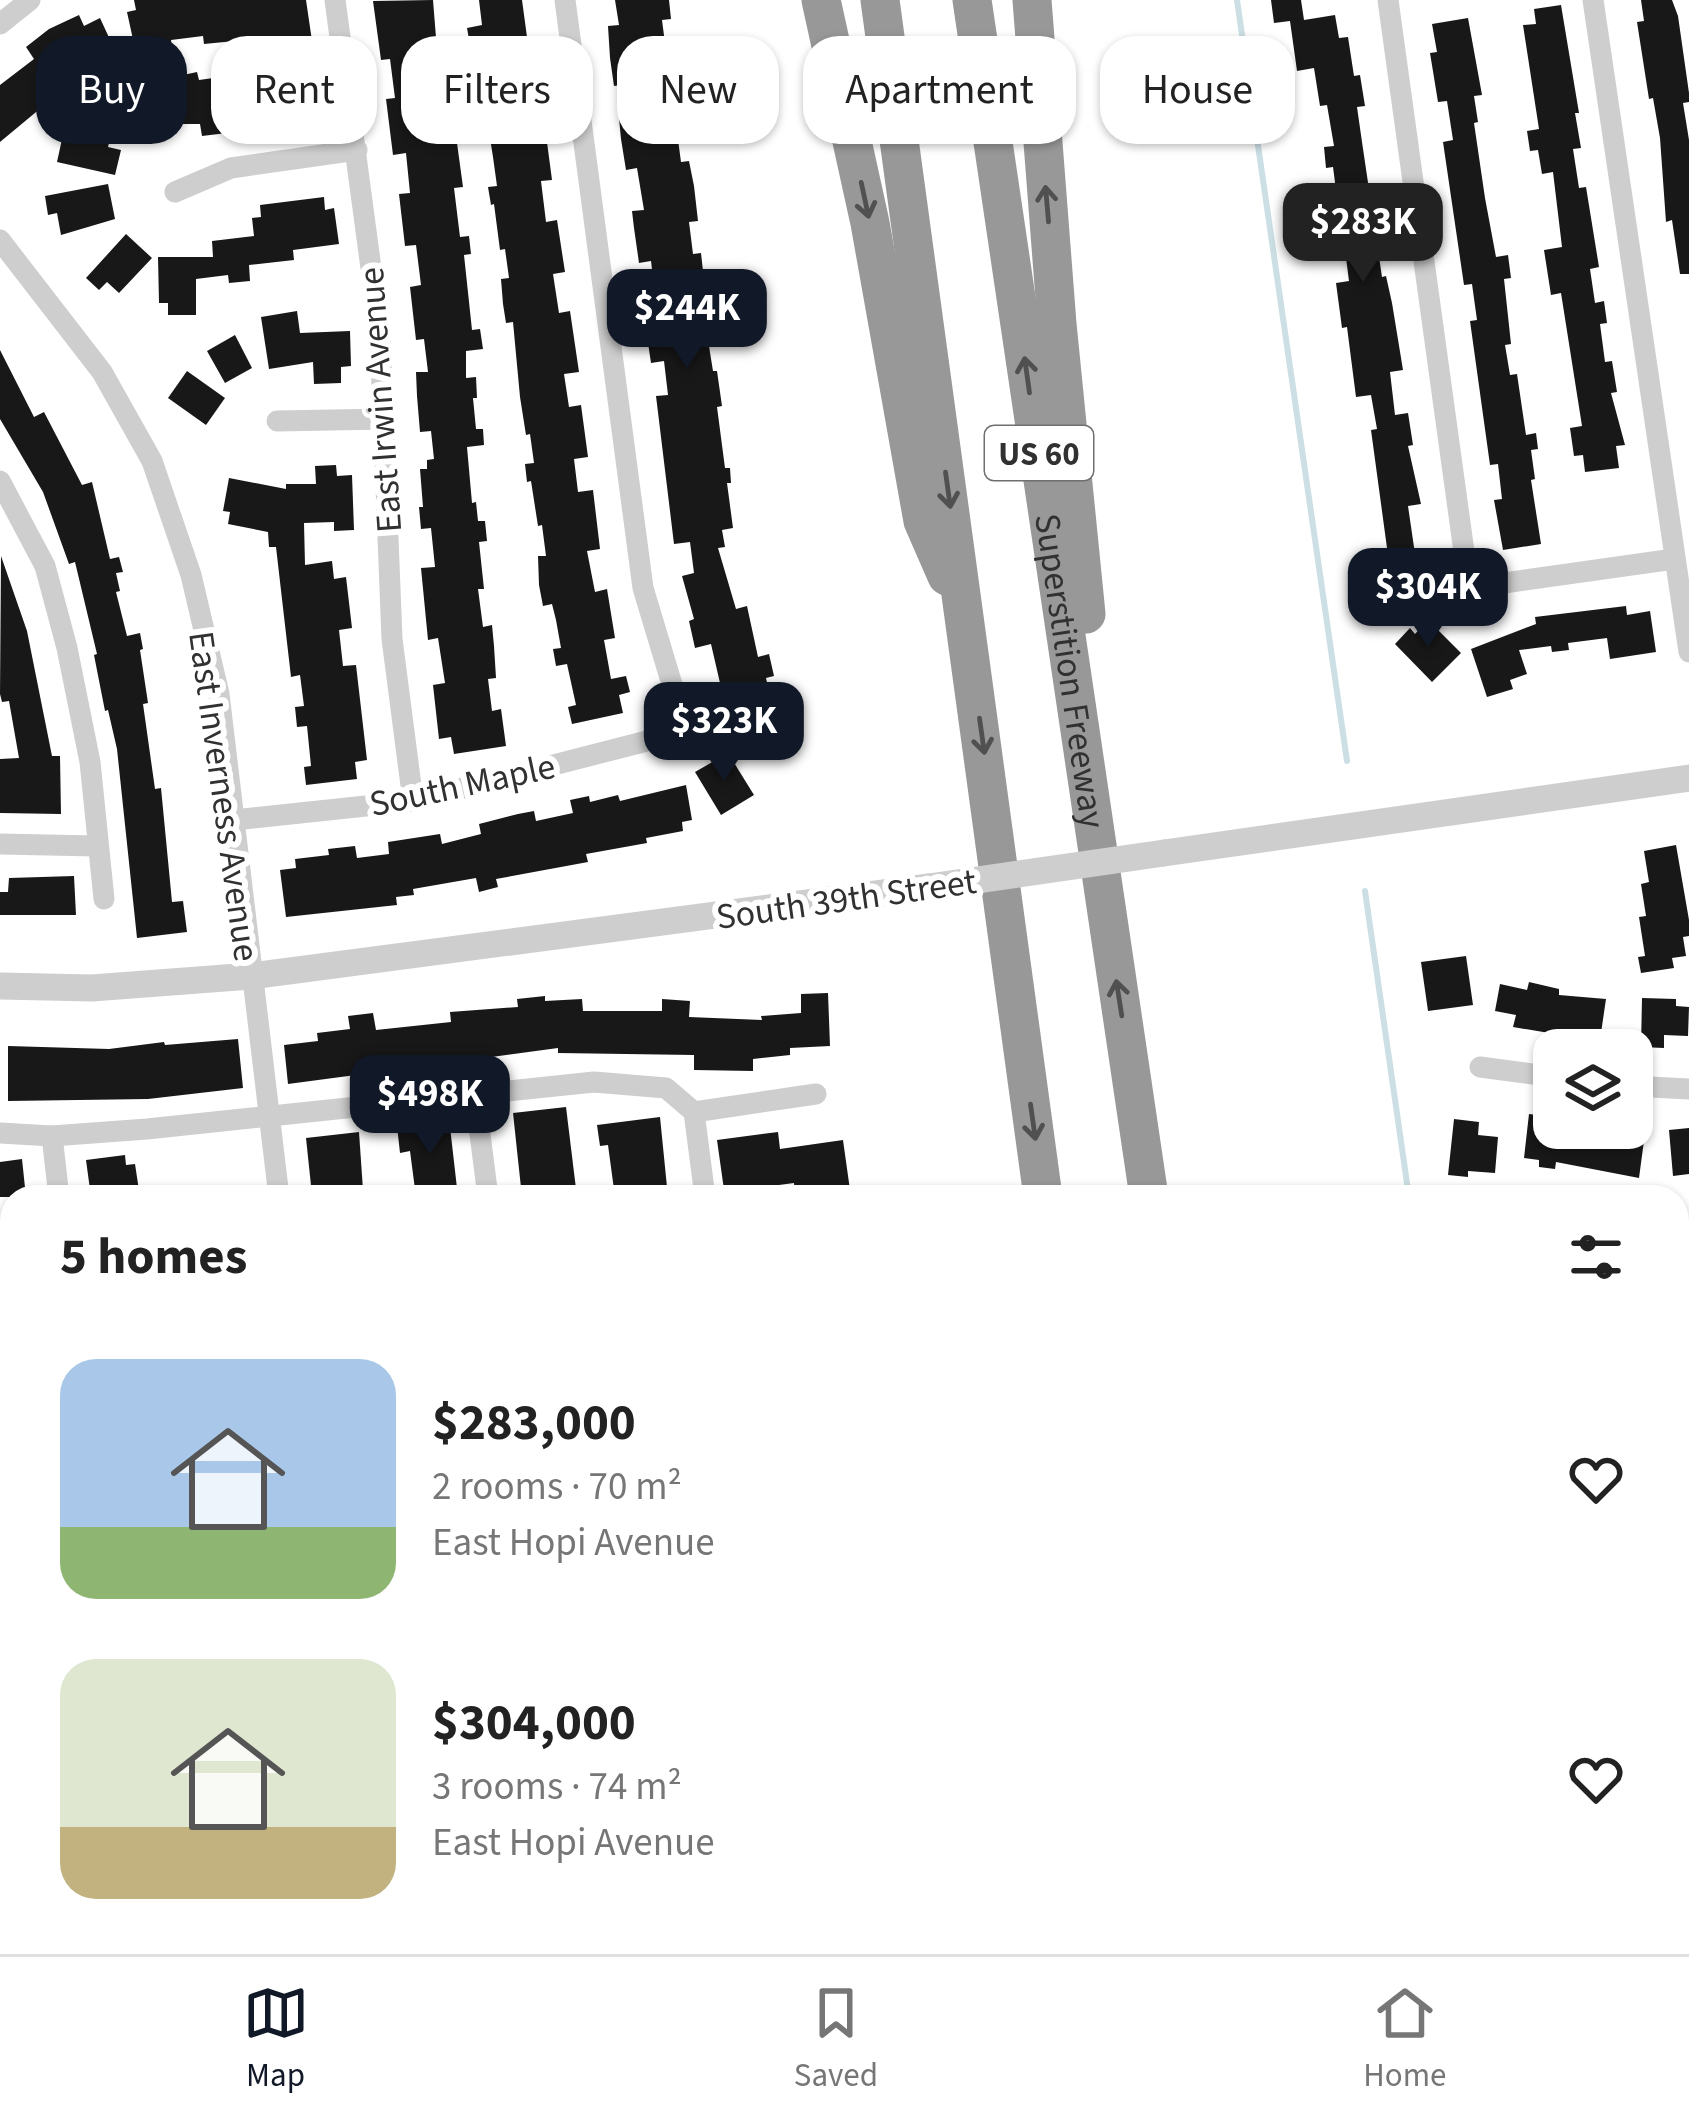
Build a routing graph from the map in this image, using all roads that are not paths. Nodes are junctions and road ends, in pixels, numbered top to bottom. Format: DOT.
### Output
graph roads {
  1 [pos="30,0"];
  2 [pos="335,0"];
  3 [pos="565,0"];
  4 [pos="821,0"];
  5 [pos="880,0"];
  6 [pos="972,0"];
  7 [pos="1032,0"];
  8 [pos="1388,0"];
  9 [pos="1593,0"];
  10 [pos="0,24"];
  11 [pos="356,150"];
  12 [pos="175,192"];
  13 [pos="0,241"];
  14 [pos="386,419"];
  15 [pos="277,421"];
  16 [pos="0,481"];
  17 [pos="1674,559"];
  18 [pos="966,620"];
  19 [pos="1689,652"];
  20 [pos="1689,778"];
  21 [pos="413,800"];
  22 [pos="234,820"];
  23 [pos="0,844"];
  24 [pos="96,846"];
  25 [pos="104,899"];
  26 [pos="1105,907"];
  27 [pos="251,976"];
  28 [pos="0,986"];
  29 [pos="1480,1067"];
  30 [pos="1533,1074"];
  31 [pos="1653,1087"];
  32 [pos="1689,1089"];
  33 [pos="816,1094"];
  34 [pos="475,1095"];
  35 [pos="694,1112"];
  36 [pos="270,1118"];
  37 [pos="0,1132"];
  38 [pos="52,1136"];
  39 [pos="58,1185"];
  40 [pos="278,1185"];
  41 [pos="486,1185"];
  42 [pos="703,1185"];
  43 [pos="1041,1185"];
  44 [pos="1147,1185"];
  1 -- 10 [label="street"];
  2 -- 11 [label="street, East Irwin Avenue"];
  3 -- 21 [label="street, South Maple"];
  4 -- 18 [label="highway, one-way"];
  5 -- 18 [label="highway, US 60, one-way"];
  26 -- 6 [label="highway, Superstition Freeway / US 60, one-way"];
  26 -- 7 [label="highway, one-way"];
  8 -- 17 [label="street"];
  9 -- 17 [label="street"];
  11 -- 12 [label="street"];
  11 -- 14 [label="street, East Irwin Avenue"];
  13 -- 22 [label="street, East Inverness Avenue"];
  14 -- 15 [label="street"];
  14 -- 21 [label="street, East Irwin Avenue"];
  16 -- 24 [label="street"];
  17 -- 19 [label="street"];
  18 -- 43 [label="highway, US 60, one-way"];
  20 -- 27 [label="street, South 39th Street, bridge"];
  21 -- 22 [label="street, South Maple"];
  22 -- 27 [label="street, East Inverness Avenue"];
  23 -- 24 [label="street"];
  24 -- 25 [label="street"];
  44 -- 26 [label="highway, Superstition Freeway / US 60, one-way"];
  27 -- 28 [label="street, South 39th Street"];
  27 -- 36 [label="street, East Inverness Avenue"];
  29 -- 30 [label="street"];
  31 -- 32 [label="street"];
  33 -- 35 [label="street"];
  34 -- 35 [label="street"];
  34 -- 36 [label="street"];
  34 -- 41 [label="street"];
  35 -- 42 [label="street"];
  36 -- 38 [label="street"];
  36 -- 40 [label="street, East Inverness Avenue"];
  37 -- 38 [label="street"];
  38 -- 39 [label="street"];
}
